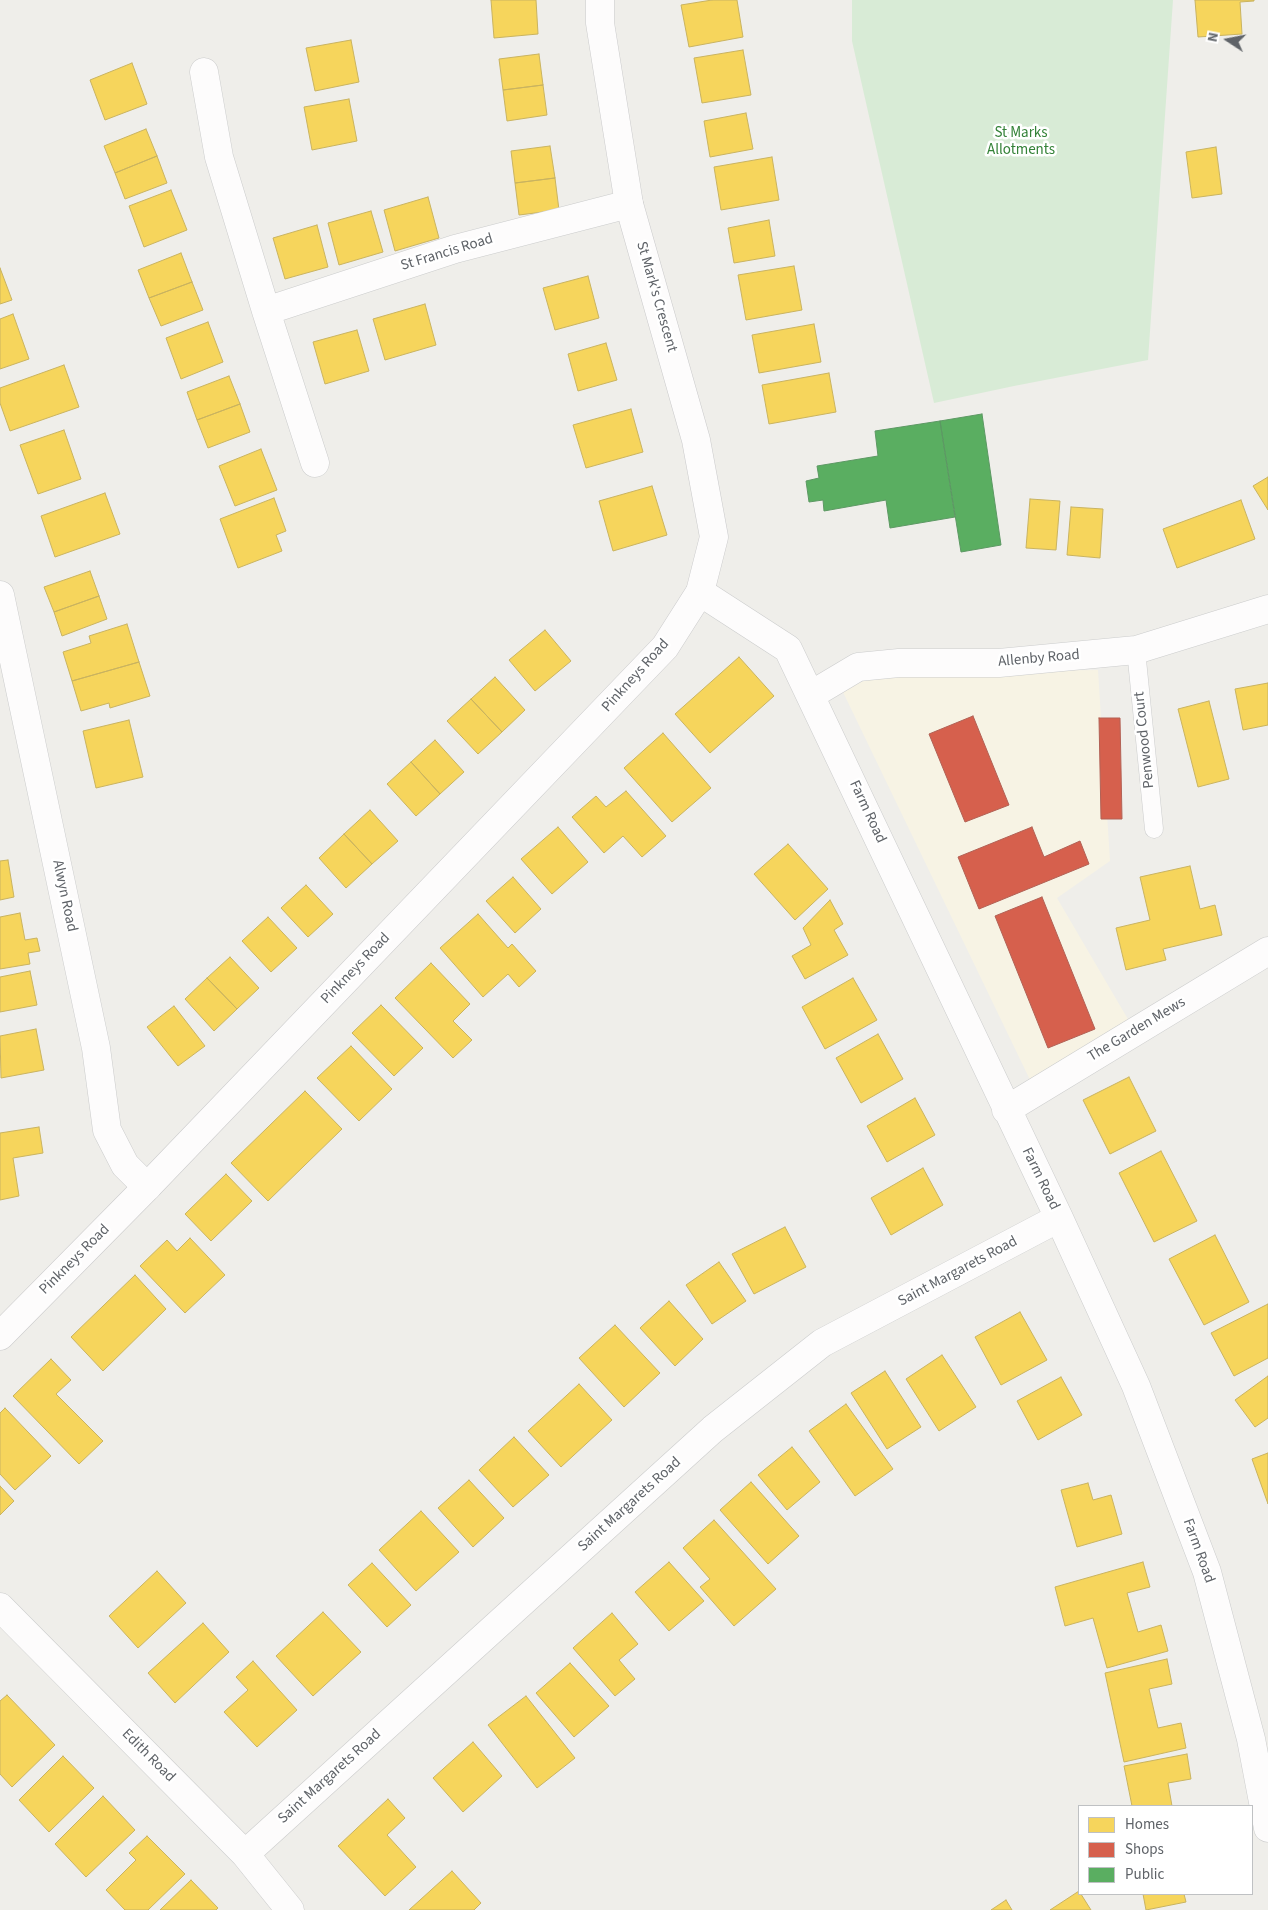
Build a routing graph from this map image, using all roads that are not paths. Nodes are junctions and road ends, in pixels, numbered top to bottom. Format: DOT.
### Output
graph roads {
  1 [pos="600,0"];
  2 [pos="204,72"];
  3 [pos="630,204"];
  4 [pos="266,311"];
  5 [pos="315,463"];
  6 [pos="700,592"];
  7 [pos="0,595"];
  8 [pos="1268,609"];
  9 [pos="1136,650"];
  10 [pos="811,695"];
  11 [pos="1154,829"];
  12 [pos="1268,951"];
  13 [pos="1006,1110"];
  14 [pos="147,1187"];
  15 [pos="1059,1218"];
  16 [pos="0,1336"];
  17 [pos="0,1606"];
  18 [pos="1268,1828"];
  19 [pos="245,1854"];
  20 [pos="290,1910"];
  1 -- 3 [label="street, St Mark's Crescent"];
  2 -- 4 [label="street"];
  3 -- 4 [label="street, St Francis Road"];
  3 -- 6 [label="street, St Mark's Crescent"];
  4 -- 5 [label="street"];
  6 -- 10 [label="street, Farm Road"];
  6 -- 14 [label="street, Pinkneys Road"];
  7 -- 14 [label="street, Alwyn Road"];
  8 -- 9 [label="street, Allenby Road"];
  9 -- 10 [label="street, Allenby Road"];
  9 -- 11 [label="lane, Penwood Court"];
  10 -- 13 [label="street, Farm Road"];
  12 -- 13 [label="street, The Garden Mews"];
  13 -- 15 [label="street, Farm Road"];
  14 -- 16 [label="street, Pinkneys Road"];
  15 -- 18 [label="street, Farm Road"];
  15 -- 19 [label="street, Saint Margarets Road"];
  17 -- 19 [label="street, Edith Road"];
  19 -- 20 [label="street, Edith Road"];
}
